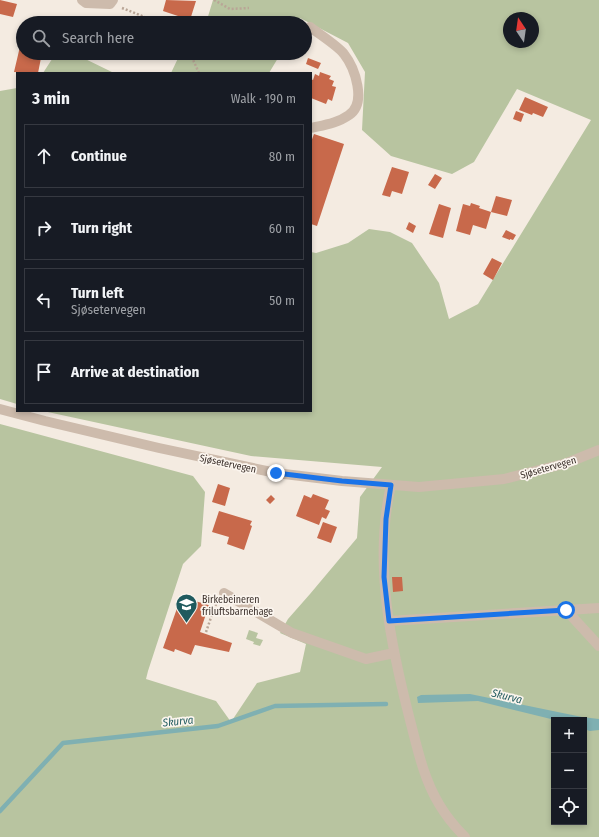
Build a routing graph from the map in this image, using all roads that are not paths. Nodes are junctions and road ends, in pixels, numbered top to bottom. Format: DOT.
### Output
graph roads {
  1 [pos="82,0"];
  2 [pos="111,2"];
  3 [pos="312,29"];
  4 [pos="312,128"];
  5 [pos="0,409"];
  6 [pos="599,450"];
  7 [pos="391,485"];
  8 [pos="224,593"];
  9 [pos="599,608"];
  10 [pos="566,610"];
  11 [pos="389,621"];
  12 [pos="599,646"];
  13 [pos="394,653"];
  14 [pos="465,837"];
  1 -- 2 [label="street"];
  3 -- 4 [label="street"];
  5 -- 7 [label="street, Sjøsetervegen"];
  6 -- 7 [label="street, Sjøsetervegen"];
  7 -- 11 [label="street"];
  8 -- 13 [label="street"];
  9 -- 10 [label="street"];
  10 -- 11 [label="street"];
  10 -- 12 [label="street"];
  11 -- 13 [label="street"];
  13 -- 14 [label="street"];
}
